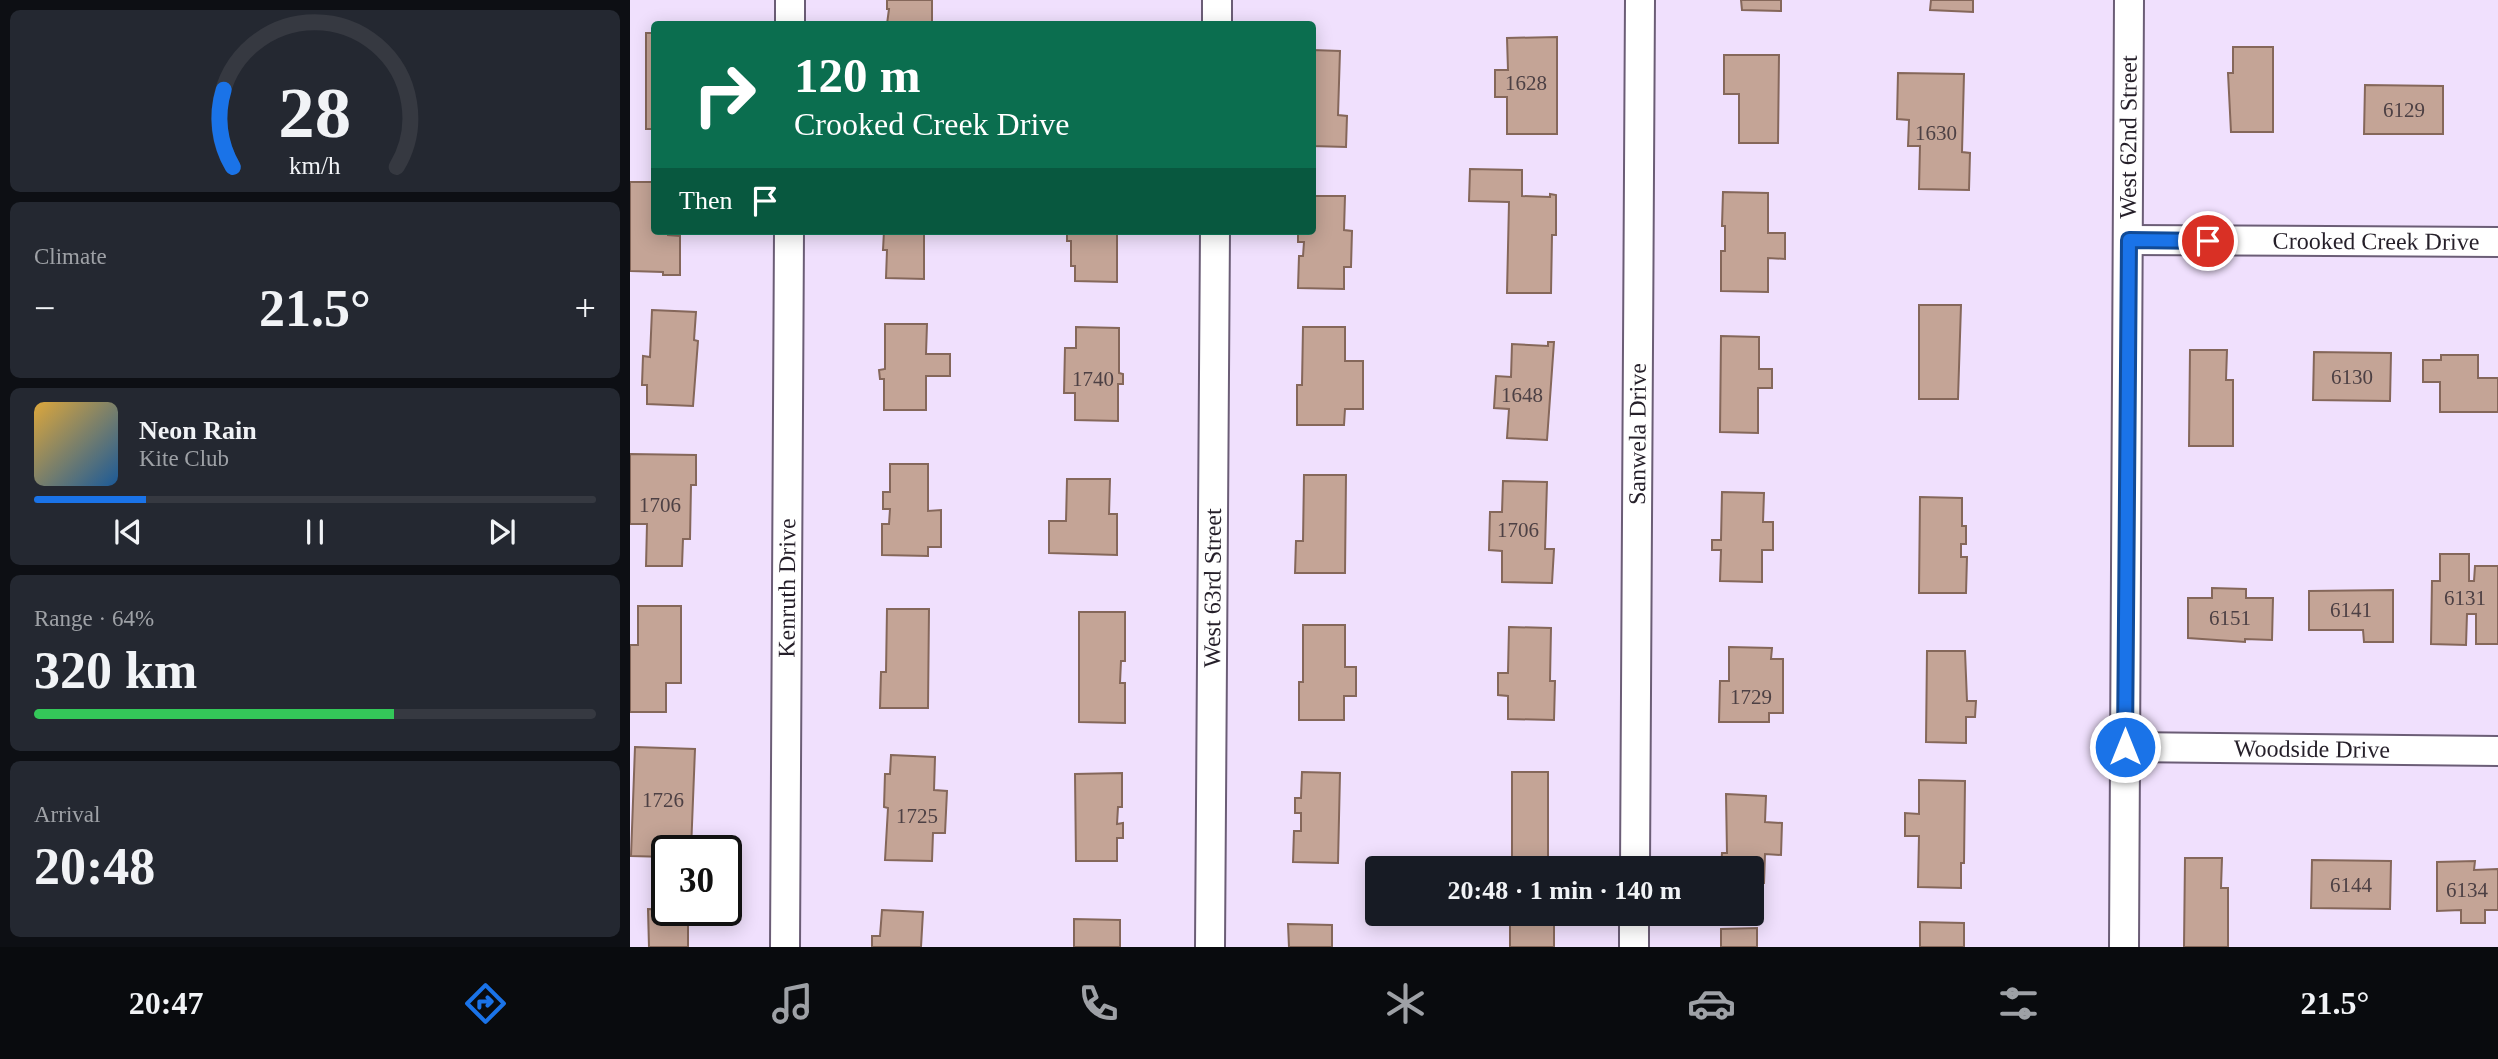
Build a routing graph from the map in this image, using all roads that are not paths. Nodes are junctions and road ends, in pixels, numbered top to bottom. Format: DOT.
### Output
graph roads {
  1 [pos="790,0"];
  2 [pos="1217,0"];
  3 [pos="1640,0"];
  4 [pos="2129,0"];
  5 [pos="790,21"];
  6 [pos="1217,21"];
  7 [pos="789,235"];
  8 [pos="1215,235"];
  9 [pos="2129,240"];
  10 [pos="2498,242"];
  11 [pos="2125,747"];
  12 [pos="2498,751"];
  13 [pos="1635,856"];
  14 [pos="1634,926"];
  15 [pos="785,947"];
  16 [pos="1210,947"];
  17 [pos="1634,947"];
  18 [pos="2124,947"];
  1 -- 5 [label="street"];
  2 -- 6 [label="street"];
  3 -- 13 [label="street, Sanwela Drive"];
  4 -- 9 [label="street, West 62nd Street"];
  7 -- 15 [label="street, Kenruth Drive"];
  8 -- 16 [label="street, West 63rd Street"];
  9 -- 10 [label="street, Crooked Creek Drive"];
  9 -- 11 [label="street, West 62nd Street"];
  11 -- 12 [label="street, Woodside Drive"];
  11 -- 18 [label="street, West 62nd Street"];
  14 -- 17 [label="street"];
}
